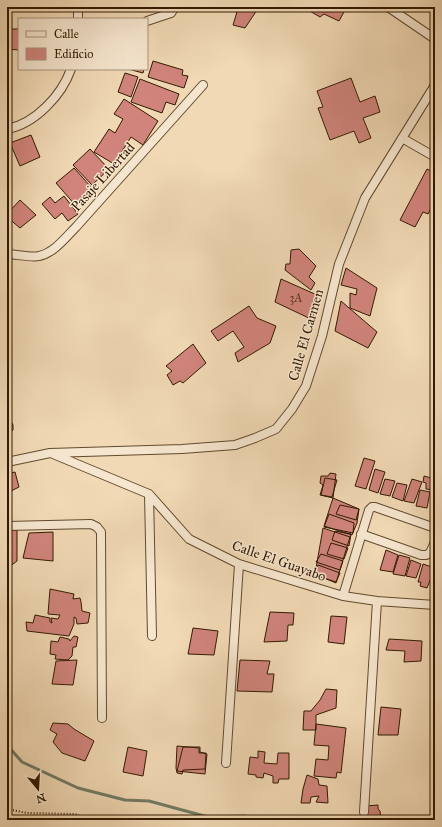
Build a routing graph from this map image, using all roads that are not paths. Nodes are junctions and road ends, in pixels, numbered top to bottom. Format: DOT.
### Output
graph roads {
  1 [pos="78,7"];
  2 [pos="175,7"];
  3 [pos="388,7"];
  4 [pos="78,18"];
  5 [pos="148,20"];
  6 [pos="435,39"];
  7 [pos="71,70"];
  8 [pos="203,85"];
  9 [pos="435,85"];
  10 [pos="7,129"];
  11 [pos="402,138"];
  12 [pos="435,157"];
  13 [pos="7,254"];
  14 [pos="50,453"];
  15 [pos="7,462"];
  16 [pos="149,494"];
  17 [pos="7,526"];
  18 [pos="435,528"];
  19 [pos="361,534"];
  20 [pos="435,542"];
  21 [pos="239,564"];
  22 [pos="343,596"];
  23 [pos="377,601"];
  24 [pos="435,605"];
  25 [pos="152,636"];
  26 [pos="102,718"];
  27 [pos="226,763"];
  28 [pos="364,812"];
  1 -- 4 [label="street"];
  2 -- 5 [label="street"];
  3 -- 6 [label="street"];
  7 -- 10 [label="street"];
  8 -- 13 [label="street, Pasaje Libertad"];
  9 -- 11 [label="street, Calle El Carmen"];
  11 -- 12 [label="street"];
  11 -- 14 [label="street, Calle El Carmen"];
  14 -- 15 [label="street, Calle El Carmen"];
  14 -- 16 [label="street, Calle El Guayabo"];
  16 -- 21 [label="street, Calle El Guayabo"];
  16 -- 25 [label="street"];
  17 -- 26 [label="street"];
  18 -- 19 [label="street"];
  19 -- 20 [label="street"];
  19 -- 22 [label="street"];
  21 -- 22 [label="street, Calle El Guayabo"];
  21 -- 27 [label="street"];
  22 -- 23 [label="street, Calle El Guayabo"];
  23 -- 24 [label="street, Calle El Guayabo"];
  23 -- 28 [label="street"];
}
